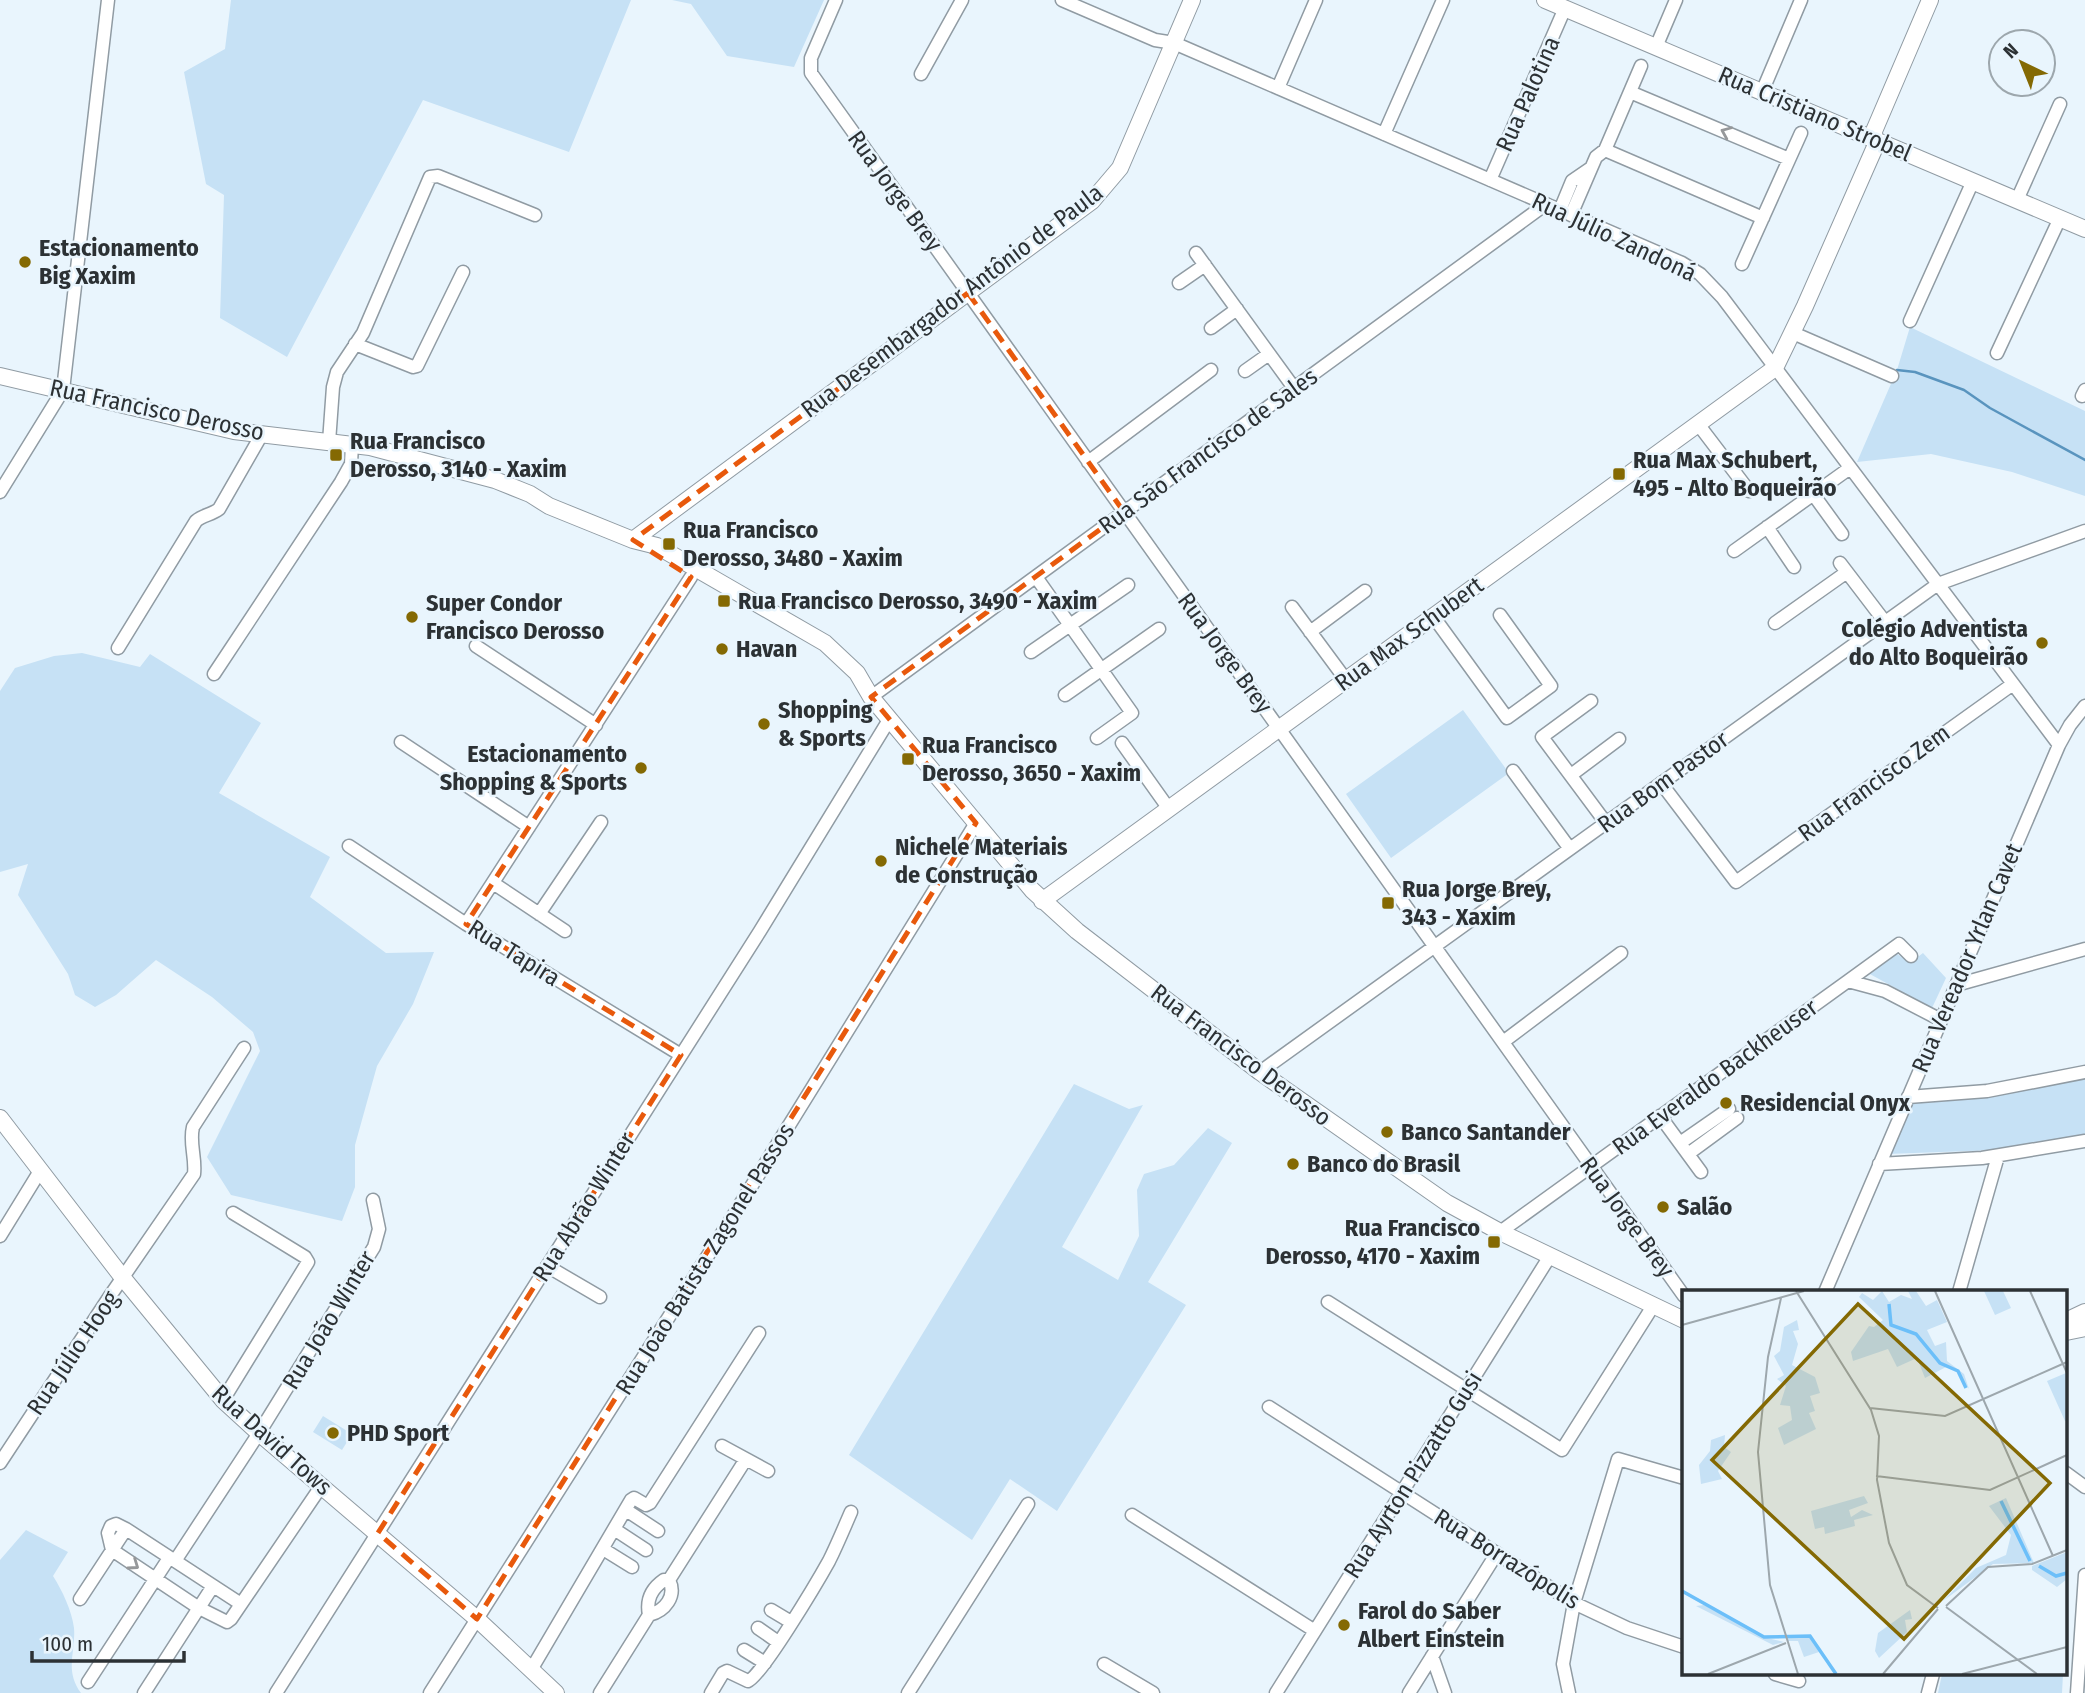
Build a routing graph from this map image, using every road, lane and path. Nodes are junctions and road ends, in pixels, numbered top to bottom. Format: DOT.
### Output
graph roads {
  1 [pos="108,0"];
  2 [pos="836,0"];
  3 [pos="962,0"];
  4 [pos="1062,0"];
  5 [pos="1192,0"];
  6 [pos="1316,0"];
  7 [pos="1443,0"];
  8 [pos="1545,0"];
  9 [pos="1676,0"];
  10 [pos="1801,0"];
  11 [pos="1930,0"];
  12 [pos="1565,8"];
  13 [pos="1174,43"];
  14 [pos="1656,47"];
  15 [pos="1641,66"];
  16 [pos="921,74"];
  17 [pos="1278,88"];
  18 [pos="1630,92"];
  19 [pos="1762,92"];
  20 [pos="2060,104"];
  21 [pos="1801,133"];
  22 [pos="1384,134"];
  23 [pos="1875,140"];
  24 [pos="1605,150"];
  25 [pos="1789,159"];
  26 [pos="1490,180"];
  27 [pos="1973,181"];
  28 [pos="2017,200"];
  29 [pos="1546,204"];
  30 [pos="1565,213"];
  31 [pos="536,215"];
  32 [pos="1763,218"];
  33 [pos="2060,218"];
  34 [pos="2085,229"];
  35 [pos="1196,253"];
  36 [pos="1742,264"];
  37 [pos="1205,265"];
  38 [pos="463,272"];
  39 [pos="1179,283"];
  40 [pos="968,293"];
  41 [pos="1237,309"];
  42 [pos="1910,321"];
  43 [pos="1211,328"];
  44 [pos="1793,333"];
  45 [pos="355,344"];
  46 [pos="1269,354"];
  47 [pos="1997,354"];
  48 [pos="1775,368"];
  49 [pos="1211,370"];
  50 [pos="1245,371"];
  51 [pos="0,376"];
  52 [pos="1892,376"];
  53 [pos="1294,388"];
  54 [pos="63,390"];
  55 [pos="1698,424"];
  56 [pos="262,434"];
  57 [pos="329,442"];
  58 [pos="352,444"];
  59 [pos="1088,462"];
  60 [pos="1850,468"];
  61 [pos="1749,491"];
  62 [pos="0,492"];
  63 [pos="1813,494"];
  64 [pos="1124,512"];
  65 [pos="1767,527"];
  66 [pos="2085,531"];
  67 [pos="1842,534"];
  68 [pos="633,540"];
  69 [pos="1734,551"];
  70 [pos="1794,567"];
  71 [pos="691,577"];
  72 [pos="1036,577"];
  73 [pos="1938,584"];
  74 [pos="1128,585"];
  75 [pos="1365,591"];
  76 [pos="1292,607"];
  77 [pos="1500,615"];
  78 [pos="1433,616"];
  79 [pos="1885,622"];
  80 [pos="1775,623"];
  81 [pos="1070,625"];
  82 [pos="1159,629"];
  83 [pos="1310,632"];
  84 [pos="476,646"];
  85 [pos="118,648"];
  86 [pos="1031,652"];
  87 [pos="1102,670"];
  88 [pos="214,674"];
  89 [pos="1346,680"];
  90 [pos="2013,684"];
  91 [pos="1065,695"];
  92 [pos="871,697"];
  93 [pos="1591,701"];
  94 [pos="2085,706"];
  95 [pos="889,719"];
  96 [pos="596,725"];
  97 [pos="1279,729"];
  98 [pos="1097,738"];
  99 [pos="1619,740"];
  100 [pos="401,742"];
  101 [pos="1122,743"];
  102 [pos="2059,745"];
  103 [pos="1513,771"];
  104 [pos="1571,775"];
  105 [pos="1661,783"];
  106 [pos="1169,809"];
  107 [pos="600,822"];
  108 [pos="976,823"];
  109 [pos="1606,823"];
  110 [pos="529,827"];
  111 [pos="349,846"];
  112 [pos="1570,849"];
  113 [pos="493,883"];
  114 [pos="1042,901"];
  115 [pos="539,914"];
  116 [pos="466,924"];
  117 [pos="565,932"];
  118 [pos="1434,946"];
  119 [pos="2085,949"];
  120 [pos="1621,953"];
  121 [pos="1911,956"];
  122 [pos="1848,981"];
  123 [pos="1956,985"];
  124 [pos="1941,1020"];
  125 [pos="1503,1042"];
  126 [pos="244,1048"];
  127 [pos="681,1055"];
  128 [pos="1260,1072"];
  129 [pos="2085,1072"];
  130 [pos="1908,1097"];
  131 [pos="1660,1116"];
  132 [pos="0,1118"];
  133 [pos="2085,1141"];
  134 [pos="1680,1143"];
  135 [pos="1688,1154"];
  136 [pos="1998,1156"];
  137 [pos="1879,1164"];
  138 [pos="1591,1166"];
  139 [pos="40,1171"];
  140 [pos="1701,1172"];
  141 [pos="373,1200"];
  142 [pos="233,1213"];
  143 [pos="1500,1232"];
  144 [pos="0,1236"];
  145 [pos="1550,1256"];
  146 [pos="547,1266"];
  147 [pos="123,1278"];
  148 [pos="1826,1290"];
  149 [pos="1960,1290"];
  150 [pos="1682,1293"];
  151 [pos="600,1297"];
  152 [pos="1328,1303"];
  153 [pos="1653,1306"];
  154 [pos="2085,1312"];
  155 [pos="1682,1319"];
  156 [pos="2068,1320"];
  157 [pos="759,1333"];
  158 [pos="1466,1390"];
  159 [pos="223,1400"];
  160 [pos="1269,1407"];
  161 [pos="259,1433"];
  162 [pos="722,1446"];
  163 [pos="746,1459"];
  164 [pos="0,1463"];
  165 [pos="768,1471"];
  166 [pos="2068,1474"];
  167 [pos="1682,1477"];
  168 [pos="322,1485"];
  169 [pos="2085,1487"];
  170 [pos="1402,1492"];
  171 [pos="1028,1504"];
  172 [pos="626,1510"];
  173 [pos="851,1512"];
  174 [pos="1132,1515"];
  175 [pos="614,1529"];
  176 [pos="658,1531"];
  177 [pos="378,1532"];
  178 [pos="603,1549"];
  179 [pos="112,1550"];
  180 [pos="646,1550"];
  181 [pos="1497,1553"];
  182 [pos="172,1559"];
  183 [pos="632,1567"];
  184 [pos="2085,1576"];
  185 [pos="155,1580"];
  186 [pos="213,1586"];
  187 [pos="80,1599"];
  188 [pos="1574,1603"];
  189 [pos="241,1604"];
  190 [pos="199,1608"];
  191 [pos="771,1610"];
  192 [pos="477,1619"];
  193 [pos="791,1622"];
  194 [pos="758,1628"];
  195 [pos="1315,1631"];
  196 [pos="778,1642"];
  197 [pos="1682,1646"];
  198 [pos="744,1650"];
  199 [pos="1432,1656"];
  200 [pos="765,1663"];
  201 [pos="1104,1664"];
  202 [pos="531,1670"];
  203 [pos="1781,1676"];
  204 [pos="1932,1676"];
  205 [pos="88,1682"];
  206 [pos="1798,1682"];
  207 [pos="144,1693"];
  208 [pos="276,1693"];
  209 [pos="430,1693"];
  210 [pos="556,1693"];
  211 [pos="600,1693"];
  212 [pos="711,1693"];
  213 [pos="908,1693"];
  214 [pos="1153,1693"];
  215 [pos="1276,1693"];
  216 [pos="1409,1693"];
  217 [pos="1446,1693"];
  218 [pos="1569,1693"];
  219 [pos="1928,1693"];
  220 [pos="2077,1693"];
  1 -- 54 [label="street"];
  2 -- 40 [label="street, Rua Jorge Brey"];
  3 -- 16 [label="street"];
  4 -- 13 [label="street, Rua Júlio Zandoná"];
  5 -- 13 [label="main road, Rua Desembargador Antônio de Paula"];
  6 -- 17 [label="street"];
  7 -- 22 [label="street"];
  8 -- 12 [label="main road, Rua Cristiano Strobel"];
  9 -- 14 [label="street"];
  10 -- 19 [label="street"];
  11 -- 23 [label="main road"];
  12 -- 14 [label="main road, Rua Cristiano Strobel"];
  12 -- 26 [label="street, Rua Palotina"];
  13 -- 17 [label="street, Rua Júlio Zandoná"];
  13 -- 40 [label="main road, Rua Desembargador Antônio de Paula"];
  14 -- 19 [label="main road, Rua Cristiano Strobel"];
  15 -- 18 [label="street"];
  17 -- 22 [label="street, Rua Júlio Zandoná"];
  18 -- 24 [label="street"];
  25 -- 18 [label="street, one-way"];
  19 -- 23 [label="main road, Rua Cristiano Strobel"];
  20 -- 28 [label="street"];
  21 -- 25 [label="street"];
  22 -- 26 [label="street, Rua Júlio Zandoná"];
  23 -- 27 [label="main road, Rua Cristiano Strobel"];
  23 -- 44 [label="main road"];
  24 -- 30 [label="street"];
  24 -- 32 [label="street"];
  25 -- 32 [label="street"];
  26 -- 29 [label="street, Rua Júlio Zandoná"];
  27 -- 28 [label="main road, Rua Cristiano Strobel"];
  27 -- 42 [label="street"];
  28 -- 33 [label="main road, Rua Cristiano Strobel"];
  29 -- 30 [label="street, Rua Júlio Zandoná"];
  29 -- 53 [label="street, Rua São Francisco de Sales"];
  30 -- 48 [label="street, Rua Júlio Zandoná"];
  31 -- 45 [label="street"];
  32 -- 36 [label="street"];
  33 -- 34 [label="main road, Rua Cristiano Strobel"];
  33 -- 47 [label="street"];
  35 -- 37 [label="street"];
  37 -- 39 [label="street"];
  37 -- 41 [label="street"];
  38 -- 45 [label="street"];
  40 -- 59 [label="street, Rua Jorge Brey"];
  40 -- 68 [label="main road, Rua Desembargador Antônio de Paula"];
  41 -- 43 [label="street"];
  41 -- 46 [label="street"];
  44 -- 48 [label="main road"];
  44 -- 52 [label="street"];
  45 -- 57 [label="street"];
  46 -- 50 [label="street"];
  46 -- 53 [label="street"];
  48 -- 55 [label="main road, Rua Max Schubert"];
  48 -- 60 [label="street, Rua Júlio Zandoná"];
  49 -- 59 [label="street"];
  51 -- 54 [label="main road, Rua Francisco Derosso"];
  53 -- 64 [label="street, Rua São Francisco de Sales"];
  54 -- 56 [label="main road, Rua Francisco Derosso"];
  54 -- 62 [label="street"];
  55 -- 61 [label="street"];
  55 -- 78 [label="main road, Rua Max Schubert"];
  56 -- 57 [label="main road, Rua Francisco Derosso"];
  56 -- 85 [label="street"];
  57 -- 58 [label="main road, Rua Francisco Derosso"];
  58 -- 68 [label="main road, Rua Francisco Derosso"];
  58 -- 88 [label="street"];
  59 -- 64 [label="street, Rua Jorge Brey"];
  60 -- 63 [label="street"];
  60 -- 73 [label="street, Rua Júlio Zandoná"];
  63 -- 65 [label="street"];
  63 -- 67 [label="street"];
  64 -- 72 [label="street, Rua São Francisco de Sales"];
  64 -- 97 [label="street, Rua Jorge Brey"];
  65 -- 69 [label="street"];
  65 -- 70 [label="street"];
  66 -- 73 [label="street, Rua Bom Pastor"];
  68 -- 71 [label="main road, Rua Francisco Derosso"];
  68 -- 92 [label="main road, Rua Francisco Derosso"];
  71 -- 92 [label="main road, Rua Francisco Derosso"];
  71 -- 96 [label="street"];
  72 -- 81 [label="street"];
  72 -- 92 [label="street, Rua São Francisco de Sales"];
  73 -- 79 [label="street, Rua Bom Pastor"];
  73 -- 90 [label="street, Rua Júlio Zandoná"];
  74 -- 81 [label="street"];
  75 -- 83 [label="street"];
  76 -- 83 [label="street"];
  77 -- 78 [label="street"];
  78 -- 89 [label="main road, Rua Max Schubert"];
  79 -- 80 [label="street"];
  79 -- 105 [label="street, Rua Bom Pastor"];
  81 -- 86 [label="street"];
  81 -- 87 [label="street"];
  82 -- 87 [label="street"];
  83 -- 89 [label="street"];
  84 -- 96 [label="street"];
  87 -- 91 [label="street"];
  87 -- 98 [label="street"];
  89 -- 97 [label="main road, Rua Max Schubert"];
  90 -- 102 [label="street, Rua Júlio Zandoná"];
  90 -- 105 [label="street, Rua Francisco Zem"];
  92 -- 95 [label="main road, Rua Francisco Derosso"];
  93 -- 104 [label="street"];
  94 -- 102 [label="street, Rua Vereador Yrlan Cavet"];
  95 -- 108 [label="main road, Rua Francisco Derosso"];
  95 -- 127 [label="street, Rua Abrão Winter"];
  96 -- 110 [label="street"];
  97 -- 106 [label="main road, Rua Max Schubert"];
  97 -- 118 [label="street, Rua Jorge Brey"];
  99 -- 104 [label="street"];
  100 -- 110 [label="street"];
  101 -- 106 [label="street"];
  102 -- 123 [label="street, Rua Vereador Yrlan Cavet"];
  103 -- 112 [label="street"];
  104 -- 109 [label="street"];
  105 -- 109 [label="street, Rua Bom Pastor"];
  106 -- 114 [label="main road, Rua Max Schubert"];
  107 -- 115 [label="street"];
  108 -- 114 [label="main road, Rua Francisco Derosso"];
  108 -- 192 [label="street, Rua João Batista Zagonel Passos"];
  109 -- 112 [label="street, Rua Bom Pastor"];
  110 -- 113 [label="street"];
  111 -- 116 [label="street, Rua Tapira"];
  112 -- 118 [label="street, Rua Bom Pastor"];
  113 -- 115 [label="street"];
  113 -- 116 [label="street"];
  114 -- 128 [label="main road, Rua Francisco Derosso"];
  115 -- 117 [label="street"];
  116 -- 127 [label="street, Rua Tapira"];
  118 -- 125 [label="street, Rua Jorge Brey"];
  118 -- 128 [label="street, Rua Bom Pastor"];
  119 -- 123 [label="street"];
  120 -- 125 [label="street"];
  121 -- 122 [label="street, Rua Everaldo Backheuser"];
  122 -- 124 [label="street"];
  122 -- 131 [label="street, Rua Everaldo Backheuser"];
  123 -- 124 [label="street, Rua Vereador Yrlan Cavet"];
  124 -- 130 [label="street, Rua Vereador Yrlan Cavet"];
  125 -- 138 [label="street, Rua Jorge Brey"];
  126 -- 147 [label="street, Rua Júlio Hoog"];
  127 -- 146 [label="street, Rua Abrão Winter"];
  128 -- 143 [label="main road, Rua Francisco Derosso"];
  129 -- 130 [label="street"];
  130 -- 137 [label="street, Rua Vereador Yrlan Cavet"];
  131 -- 134 [label="street"];
  131 -- 138 [label="street, Rua Everaldo Backheuser"];
  132 -- 139 [label="main road, Rua David Tows"];
  133 -- 136 [label="street"];
  134 -- 135 [label="street"];
  134 -- 135 [label="street"];
  135 -- 140 [label="street"];
  136 -- 137 [label="street"];
  136 -- 149 [label="street"];
  137 -- 148 [label="street, Rua Vereador Yrlan Cavet"];
  138 -- 143 [label="street, Rua Everaldo Backheuser"];
  138 -- 150 [label="street, Rua Jorge Brey"];
  139 -- 144 [label="street"];
  139 -- 147 [label="main road, Rua David Tows"];
  141 -- 161 [label="street, Rua João Winter"];
  142 -- 159 [label="street"];
  143 -- 145 [label="main road, Rua Francisco Derosso"];
  145 -- 153 [label="main road, Rua Francisco Derosso"];
  145 -- 158 [label="street, Rua Ayrton Pizzatto Gusi"];
  146 -- 151 [label="street"];
  146 -- 177 [label="street, Rua Abrão Winter"];
  147 -- 159 [label="main road, Rua David Tows"];
  147 -- 164 [label="street, Rua Júlio Hoog"];
  152 -- 158 [label="street"];
  153 -- 155 [label="main road, Rua Francisco Derosso"];
  153 -- 158 [label="street"];
  154 -- 156 [label="main road"];
  157 -- 172 [label="street"];
  158 -- 170 [label="street, Rua Ayrton Pizzatto Gusi"];
  159 -- 161 [label="main road, Rua David Tows"];
  160 -- 170 [label="street, Rua Borrazópolis"];
  161 -- 168 [label="main road, Rua David Tows"];
  161 -- 182 [label="street, Rua João Winter"];
  162 -- 163 [label="street"];
  163 -- 165 [label="street"];
  163 -- 211 [label="street"];
  166 -- 169 [label="street"];
  167 -- 188 [label="street"];
  168 -- 177 [label="main road, Rua David Tows"];
  168 -- 189 [label="street"];
  170 -- 181 [label="street, Rua Borrazópolis"];
  170 -- 195 [label="street, Rua Ayrton Pizzatto Gusi"];
  171 -- 213 [label="street"];
  172 -- 175 [label="street"];
  172 -- 176 [label="street"];
  173 -- 193 [label="street"];
  174 -- 195 [label="street"];
  175 -- 178 [label="street"];
  175 -- 180 [label="street"];
  177 -- 192 [label="main road, Rua David Tows"];
  177 -- 208 [label="street, Rua Abrão Winter"];
  178 -- 183 [label="street"];
  178 -- 202 [label="street"];
  179 -- 182 [label="street"];
  179 -- 185 [label="street, one-way"];
  179 -- 187 [label="street"];
  181 -- 188 [label="street, Rua Borrazópolis"];
  181 -- 199 [label="street"];
  182 -- 185 [label="street, Rua João Winter"];
  182 -- 186 [label="street"];
  184 -- 220 [label="street"];
  185 -- 190 [label="street"];
  185 -- 205 [label="street, Rua João Winter"];
  186 -- 189 [label="street"];
  186 -- 190 [label="street"];
  188 -- 197 [label="street, Rua Borrazópolis"];
  188 -- 218 [label="street"];
  189 -- 190 [label="street"];
  190 -- 207 [label="street"];
  191 -- 193 [label="street"];
  192 -- 202 [label="main road, Rua David Tows"];
  192 -- 209 [label="street, Rua João Batista Zagonel Passos"];
  193 -- 196 [label="street"];
  194 -- 196 [label="street"];
  195 -- 215 [label="street, Rua Ayrton Pizzatto Gusi"];
  196 -- 200 [label="street"];
  198 -- 200 [label="street"];
  199 -- 216 [label="street"];
  199 -- 217 [label="street"];
  200 -- 212 [label="street"];
  201 -- 214 [label="street"];
  202 -- 210 [label="main road, Rua David Tows"];
  203 -- 206 [label="street"];
  204 -- 219 [label="street"];
}
